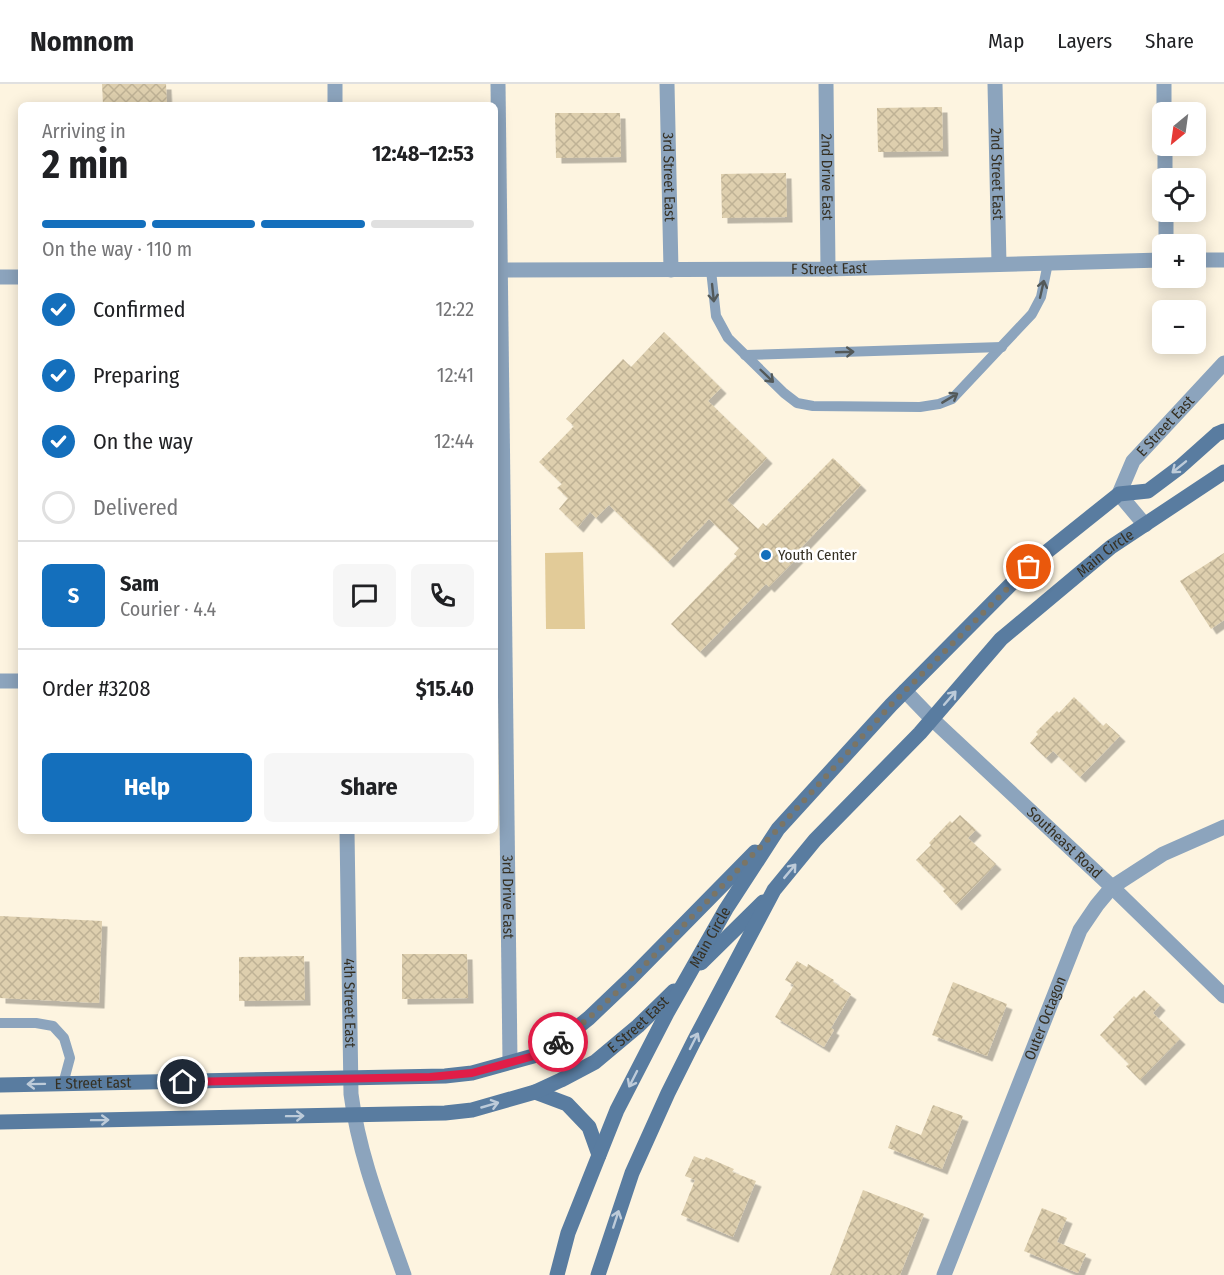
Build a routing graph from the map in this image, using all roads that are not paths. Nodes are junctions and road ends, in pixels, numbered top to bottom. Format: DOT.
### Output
graph roads {
  1 [pos="335,84"];
  2 [pos="498,84"];
  3 [pos="667,84"];
  4 [pos="826,84"];
  5 [pos="995,84"];
  6 [pos="1164,84"];
  7 [pos="335,102"];
  8 [pos="1164,102"];
  9 [pos="1152,260"];
  10 [pos="1206,260"];
  11 [pos="1224,260"];
  12 [pos="1048,263"];
  13 [pos="999,264"];
  14 [pos="828,269"];
  15 [pos="498,270"];
  16 [pos="671,270"];
  17 [pos="711,270"];
  18 [pos="18,277"];
  19 [pos="0,278"];
  20 [pos="1002,347"];
  21 [pos="745,355"];
  22 [pos="1224,363"];
  23 [pos="1222,430"];
  24 [pos="1224,472"];
  25 [pos="1119,494"];
  26 [pos="1145,525"];
  27 [pos="0,681"];
  28 [pos="18,681"];
  29 [pos="905,691"];
  30 [pos="932,719"];
  31 [pos="1224,827"];
  32 [pos="778,829"];
  33 [pos="347,834"];
  34 [pos="1112,887"];
  35 [pos="774,890"];
  36 [pos="688,977"];
  37 [pos="1224,996"];
  38 [pos="0,1023"];
  39 [pos="510,1062"];
  40 [pos="351,1078"];
  41 [pos="63,1084"];
  42 [pos="0,1085"];
  43 [pos="535,1092"];
  44 [pos="354,1115"];
  45 [pos="0,1122"];
  46 [pos="599,1155"];
  47 [pos="404,1275"];
  48 [pos="557,1275"];
  49 [pos="598,1275"];
  50 [pos="944,1275"];
  1 -- 7 [label="street"];
  2 -- 15 [label="street, 3rd Drive East"];
  3 -- 16 [label="street, 3rd Street East"];
  4 -- 14 [label="street, 2nd Drive East"];
  5 -- 13 [label="street, 2nd Street East"];
  6 -- 8 [label="street"];
  9 -- 12 [label="street, F Street East"];
  10 -- 11 [label="street"];
  12 -- 13 [label="street, F Street East"];
  20 -- 12 [label="lane, one-way"];
  13 -- 14 [label="street, F Street East"];
  14 -- 17 [label="street, F Street East"];
  15 -- 16 [label="street, F Street East"];
  15 -- 39 [label="street, 3rd Drive East"];
  16 -- 17 [label="street, F Street East"];
  17 -- 21 [label="lane, one-way"];
  18 -- 19 [label="street"];
  21 -- 20 [label="lane, one-way"];
  21 -- 20 [label="lane, one-way"];
  22 -- 25 [label="street, E Street East"];
  23 -- 25 [label="street, one-way"];
  24 -- 26 [label="street, Main Circle"];
  25 -- 26 [label="street"];
  25 -- 29 [label="street, Main Circle"];
  30 -- 26 [label="street, Main Circle, one-way"];
  27 -- 28 [label="street"];
  29 -- 30 [label="street, Southeast Road"];
  29 -- 32 [label="street, Main Circle"];
  30 -- 34 [label="street, Southeast Road"];
  35 -- 30 [label="street, Main Circle, one-way"];
  31 -- 34 [label="street, Outer Octagon"];
  32 -- 36 [label="street, Main Circle"];
  32 -- 39 [label="street, E Street East"];
  33 -- 40 [label="street, 4th Street East"];
  34 -- 37 [label="street, Southeast Road"];
  34 -- 50 [label="street, Outer Octagon"];
  35 -- 36 [label="street, E Street East"];
  49 -- 35 [label="street, Main Circle, one-way"];
  36 -- 43 [label="street, E Street East"];
  36 -- 46 [label="street, Main Circle, one-way"];
  38 -- 41 [label="lane"];
  39 -- 40 [label="street, E Street East"];
  40 -- 41 [label="street, E Street East"];
  40 -- 44 [label="street, 4th Street East"];
  41 -- 42 [label="street, E Street East, one-way"];
  44 -- 43 [label="street, E Street East, one-way"];
  43 -- 46 [label="street"];
  45 -- 44 [label="street, E Street East, one-way"];
  44 -- 47 [label="street, 4th Street East"];
  46 -- 48 [label="street, Main Circle"];
}
